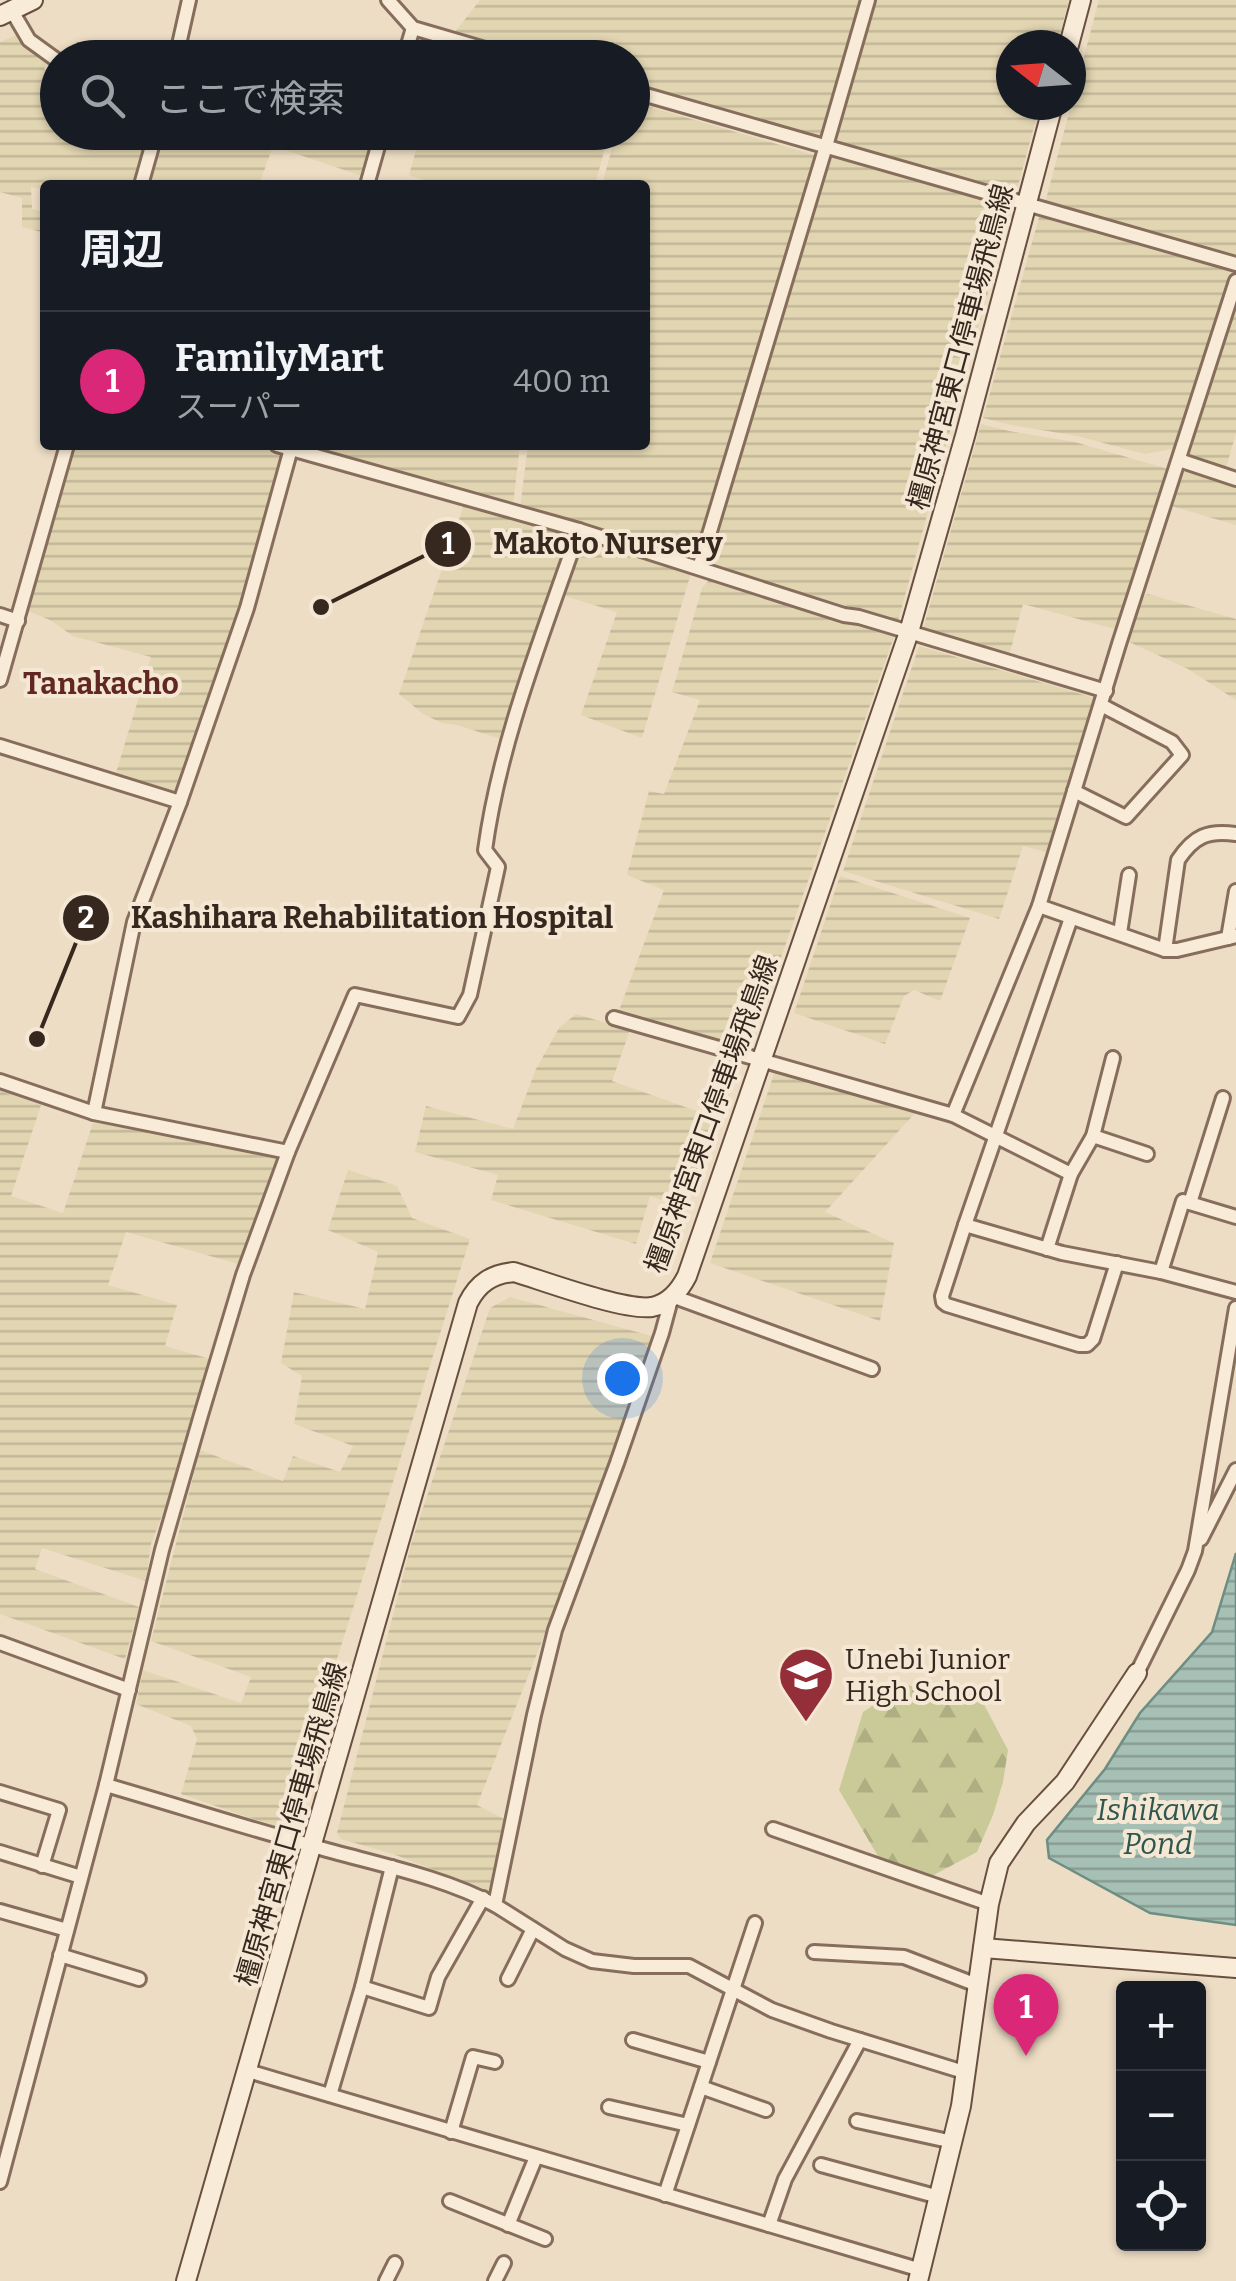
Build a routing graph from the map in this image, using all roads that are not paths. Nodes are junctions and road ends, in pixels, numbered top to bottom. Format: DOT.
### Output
graph roads {
  1 [pos="33,0"];
  2 [pos="189,0"];
  3 [pos="388,0"];
  4 [pos="868,0"];
  5 [pos="1082,0"];
  6 [pos="6,14"];
  7 [pos="412,28"];
  8 [pos="1074,30"];
  9 [pos="180,40"];
  10 [pos="409,40"];
  11 [pos="454,40"];
  12 [pos="40,48"];
  13 [pos="650,96"];
  14 [pos="1050,120"];
  15 [pos="826,146"];
  16 [pos="151,150"];
  17 [pos="377,150"];
  18 [pos="142,180"];
  19 [pos="368,180"];
  20 [pos="1027,203"];
  21 [pos="1236,264"];
  22 [pos="1236,280"];
  23 [pos="66,450"];
  24 [pos="291,450"];
  25 [pos="302,450"];
  26 [pos="1179,460"];
  27 [pos="1236,478"];
  28 [pos="579,530"];
  29 [pos="699,568"];
  30 [pos="0,615"];
  31 [pos="18,621"];
  32 [pos="909,632"];
  33 [pos="0,680"];
  34 [pos="1103,698"];
  35 [pos="0,746"];
  36 [pos="1074,791"];
  37 [pos="180,802"];
  38 [pos="1236,834"];
  39 [pos="1129,875"];
  40 [pos="1236,891"];
  41 [pos="1039,906"];
  42 [pos="1071,918"];
  43 [pos="1120,933"];
  44 [pos="1232,937"];
  45 [pos="1165,950"];
  46 [pos="614,1018"];
  47 [pos="1113,1058"];
  48 [pos="761,1061"];
  49 [pos="0,1081"];
  50 [pos="1223,1098"];
  51 [pos="94,1113"];
  52 [pos="953,1115"];
  53 [pos="996,1136"];
  54 [pos="1093,1136"];
  55 [pos="288,1152"];
  56 [pos="1147,1154"];
  57 [pos="1072,1174"];
  58 [pos="1190,1203"];
  59 [pos="1236,1217"];
  60 [pos="965,1225"];
  61 [pos="1047,1248"];
  62 [pos="1117,1263"];
  63 [pos="1160,1272"];
  64 [pos="1236,1292"];
  65 [pos="672,1296"];
  66 [pos="1236,1308"];
  67 [pos="872,1369"];
  68 [pos="1236,1470"];
  69 [pos="1195,1550"];
  70 [pos="0,1644"];
  71 [pos="1137,1673"];
  72 [pos="129,1690"];
  73 [pos="106,1785"];
  74 [pos="0,1792"];
  75 [pos="773,1829"];
  76 [pos="313,1846"];
  77 [pos="0,1852"];
  78 [pos="42,1866"];
  79 [pos="392,1867"];
  80 [pos="81,1877"];
  81 [pos="489,1902"];
  82 [pos="989,1904"];
  83 [pos="0,1911"];
  84 [pos="755,1923"];
  85 [pos="533,1928"];
  86 [pos="67,1930"];
  87 [pos="983,1948"];
  88 [pos="814,1952"];
  89 [pos="60,1955"];
  90 [pos="1236,1968"];
  91 [pos="139,1978"];
  92 [pos="508,1980"];
  93 [pos="977,1985"];
  94 [pos="362,1987"];
  95 [pos="734,1989"];
  96 [pos="633,2040"];
  97 [pos="860,2040"];
  98 [pos="495,2062"];
  99 [pos="709,2062"];
  100 [pos="248,2070"];
  101 [pos="967,2073"];
  102 [pos="701,2086"];
  103 [pos="330,2095"];
  104 [pos="609,2107"];
  105 [pos="766,2110"];
  106 [pos="857,2120"];
  107 [pos="688,2125"];
  108 [pos="450,2132"];
  109 [pos="953,2142"];
  110 [pos="536,2157"];
  111 [pos="822,2165"];
  112 [pos="0,2182"];
  113 [pos="666,2195"];
  114 [pos="939,2197"];
  115 [pos="450,2201"];
  116 [pos="508,2224"];
  117 [pos="769,2226"];
  118 [pos="546,2240"];
  119 [pos="504,2263"];
  120 [pos="396,2264"];
  121 [pos="920,2276"];
  122 [pos="186,2281"];
  123 [pos="386,2281"];
  124 [pos="495,2281"];
  1 -- 6 [label="main road"];
  2 -- 9 [label="street"];
  3 -- 7 [label="street"];
  4 -- 15 [label="street"];
  5 -- 8 [label="main road"];
  6 -- 12 [label="street"];
  7 -- 10 [label="street"];
  7 -- 11 [label="street"];
  13 -- 15 [label="street"];
  14 -- 20 [label="main road, 橿原神宮東口停車場飛鳥線"];
  15 -- 20 [label="street"];
  15 -- 29 [label="street"];
  16 -- 18 [label="street"];
  17 -- 19 [label="street"];
  20 -- 21 [label="street"];
  20 -- 32 [label="main road, 橿原神宮東口停車場飛鳥線"];
  22 -- 26 [label="street"];
  23 -- 31 [label="street"];
  24 -- 37 [label="street"];
  25 -- 28 [label="street"];
  26 -- 27 [label="street"];
  26 -- 34 [label="street"];
  28 -- 29 [label="street"];
  28 -- 55 [label="street"];
  29 -- 32 [label="street"];
  30 -- 31 [label="street"];
  31 -- 33 [label="street"];
  32 -- 34 [label="street"];
  32 -- 48 [label="main road, 橿原神宮東口停車場飛鳥線"];
  34 -- 36 [label="street"];
  34 -- 36 [label="street"];
  35 -- 37 [label="street"];
  36 -- 41 [label="street"];
  37 -- 51 [label="street"];
  38 -- 45 [label="street"];
  39 -- 43 [label="street"];
  40 -- 44 [label="street"];
  41 -- 42 [label="street"];
  41 -- 52 [label="street"];
  42 -- 43 [label="street"];
  42 -- 53 [label="street"];
  43 -- 45 [label="street"];
  44 -- 45 [label="street"];
  46 -- 48 [label="street"];
  47 -- 54 [label="street"];
  48 -- 52 [label="street"];
  48 -- 65 [label="main road, 橿原神宮東口停車場飛鳥線"];
  49 -- 51 [label="street"];
  50 -- 58 [label="street"];
  51 -- 55 [label="street"];
  52 -- 53 [label="street"];
  53 -- 57 [label="street"];
  53 -- 60 [label="street"];
  54 -- 56 [label="street"];
  54 -- 57 [label="street"];
  55 -- 72 [label="street"];
  57 -- 61 [label="street"];
  58 -- 59 [label="street"];
  58 -- 63 [label="street"];
  60 -- 61 [label="street"];
  60 -- 62 [label="street"];
  61 -- 62 [label="street"];
  62 -- 63 [label="street"];
  63 -- 64 [label="street"];
  65 -- 67 [label="street"];
  65 -- 76 [label="main road, 橿原神宮東口停車場飛鳥線"];
  65 -- 81 [label="street"];
  66 -- 69 [label="street"];
  68 -- 69 [label="street"];
  69 -- 71 [label="street"];
  70 -- 72 [label="street"];
  71 -- 82 [label="main road"];
  72 -- 73 [label="street"];
  73 -- 76 [label="street"];
  73 -- 80 [label="street"];
  74 -- 78 [label="street"];
  75 -- 82 [label="street"];
  76 -- 79 [label="street"];
  76 -- 100 [label="main road, 橿原神宮東口停車場飛鳥線"];
  77 -- 78 [label="street"];
  78 -- 80 [label="street"];
  79 -- 81 [label="street"];
  79 -- 94 [label="street"];
  80 -- 86 [label="street"];
  81 -- 85 [label="street"];
  81 -- 94 [label="street"];
  82 -- 87 [label="main road"];
  83 -- 86 [label="street"];
  84 -- 95 [label="street"];
  85 -- 92 [label="street"];
  85 -- 95 [label="street"];
  86 -- 89 [label="street"];
  87 -- 90 [label="main road"];
  87 -- 93 [label="main road"];
  88 -- 93 [label="street"];
  89 -- 91 [label="street"];
  89 -- 112 [label="street"];
  93 -- 101 [label="main road"];
  94 -- 103 [label="street"];
  95 -- 97 [label="street"];
  95 -- 99 [label="street"];
  96 -- 99 [label="street"];
  97 -- 101 [label="street"];
  97 -- 117 [label="street"];
  98 -- 108 [label="street"];
  99 -- 102 [label="street"];
  100 -- 103 [label="street"];
  100 -- 122 [label="main road, 橿原神宮東口停車場飛鳥線"];
  101 -- 109 [label="main road"];
  102 -- 105 [label="street"];
  102 -- 107 [label="street"];
  103 -- 108 [label="street"];
  104 -- 107 [label="street"];
  106 -- 109 [label="street"];
  107 -- 113 [label="street"];
  108 -- 110 [label="street"];
  109 -- 114 [label="main road"];
  110 -- 113 [label="street"];
  110 -- 116 [label="street"];
  111 -- 114 [label="street"];
  113 -- 117 [label="street"];
  114 -- 121 [label="main road"];
  115 -- 116 [label="street"];
  116 -- 118 [label="street"];
  117 -- 121 [label="street"];
  119 -- 124 [label="street"];
  120 -- 123 [label="street"];
}
